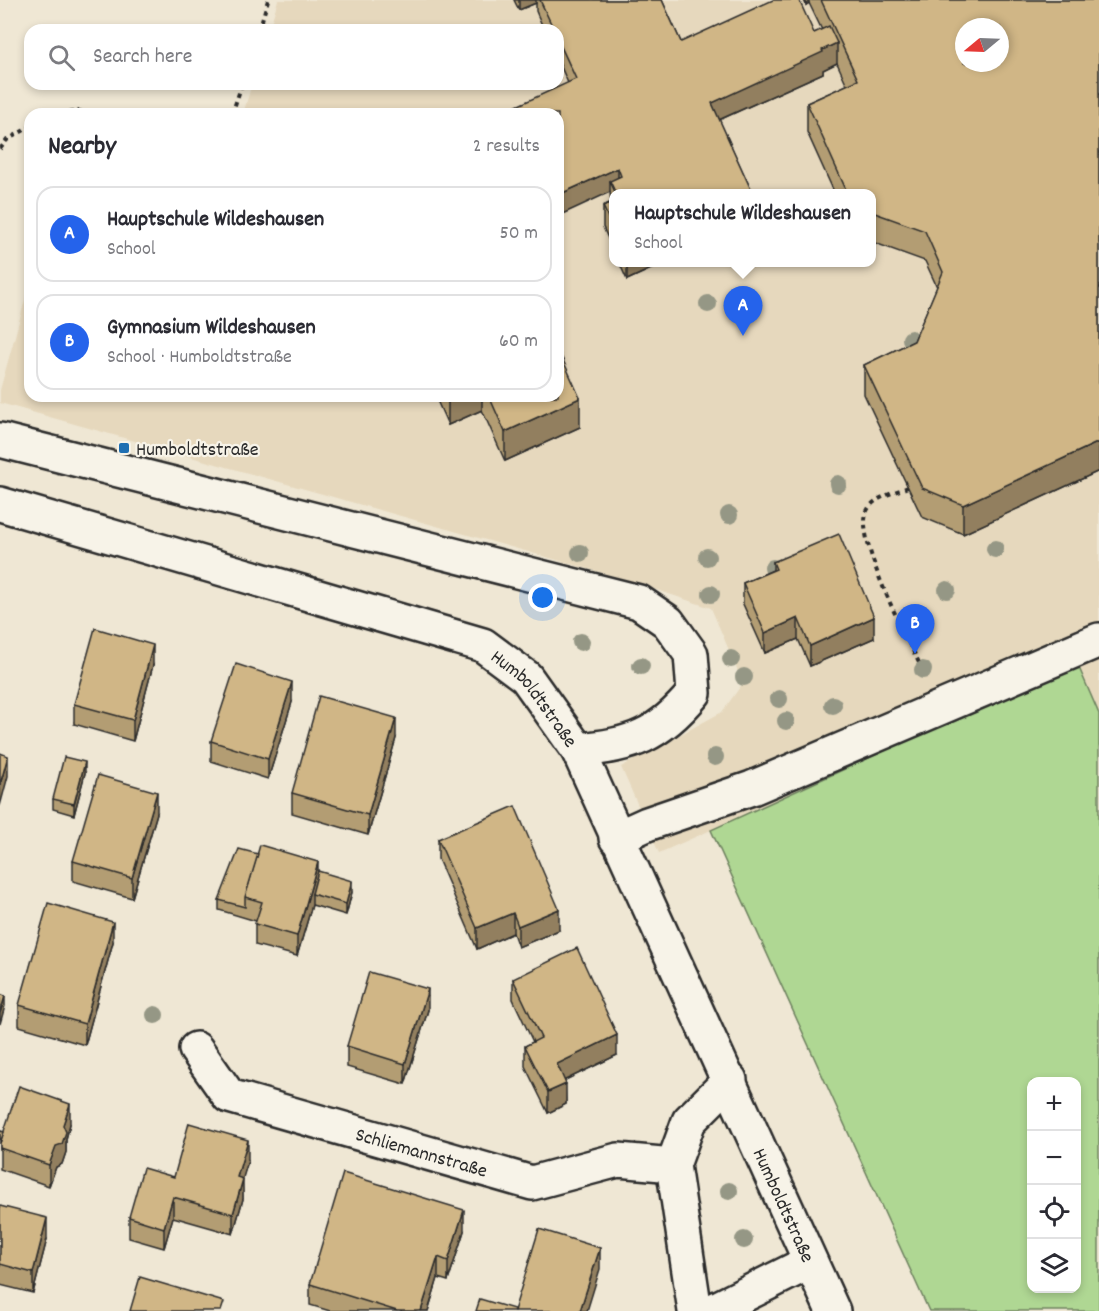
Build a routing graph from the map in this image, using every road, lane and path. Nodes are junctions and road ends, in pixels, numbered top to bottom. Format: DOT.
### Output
graph roads {
  1 [pos="268,0"];
  2 [pos="261,24"];
  3 [pos="240,90"];
  4 [pos="234,108"];
  5 [pos="24,130"];
  6 [pos="0,149"];
  7 [pos="0,440"];
  8 [pos="908,487"];
  9 [pos="0,504"];
  10 [pos="1099,640"];
  11 [pos="940,709"];
  12 [pos="578,750"];
  13 [pos="616,838"];
  14 [pos="196,1049"];
  15 [pos="730,1080"];
  16 [pos="673,1165"];
  17 [pos="810,1262"];
  18 [pos="695,1311"];
  19 [pos="712,1311"];
  20 [pos="833,1311"];
  1 -- 2 [label="path"];
  3 -- 4 [label="path"];
  5 -- 6 [label="path"];
  7 -- 12 [label="street"];
  8 -- 11 [label="path"];
  9 -- 12 [label="street, Humboldtstraße"];
  10 -- 11 [label="street"];
  11 -- 13 [label="street"];
  12 -- 13 [label="street, Humboldtstraße"];
  13 -- 15 [label="street, Humboldtstraße"];
  14 -- 16 [label="street, Schliemannstraße"];
  15 -- 16 [label="street"];
  15 -- 17 [label="street, Humboldtstraße"];
  16 -- 18 [label="street"];
  17 -- 19 [label="street, Humboldtstraße"];
  17 -- 20 [label="street"];
}
